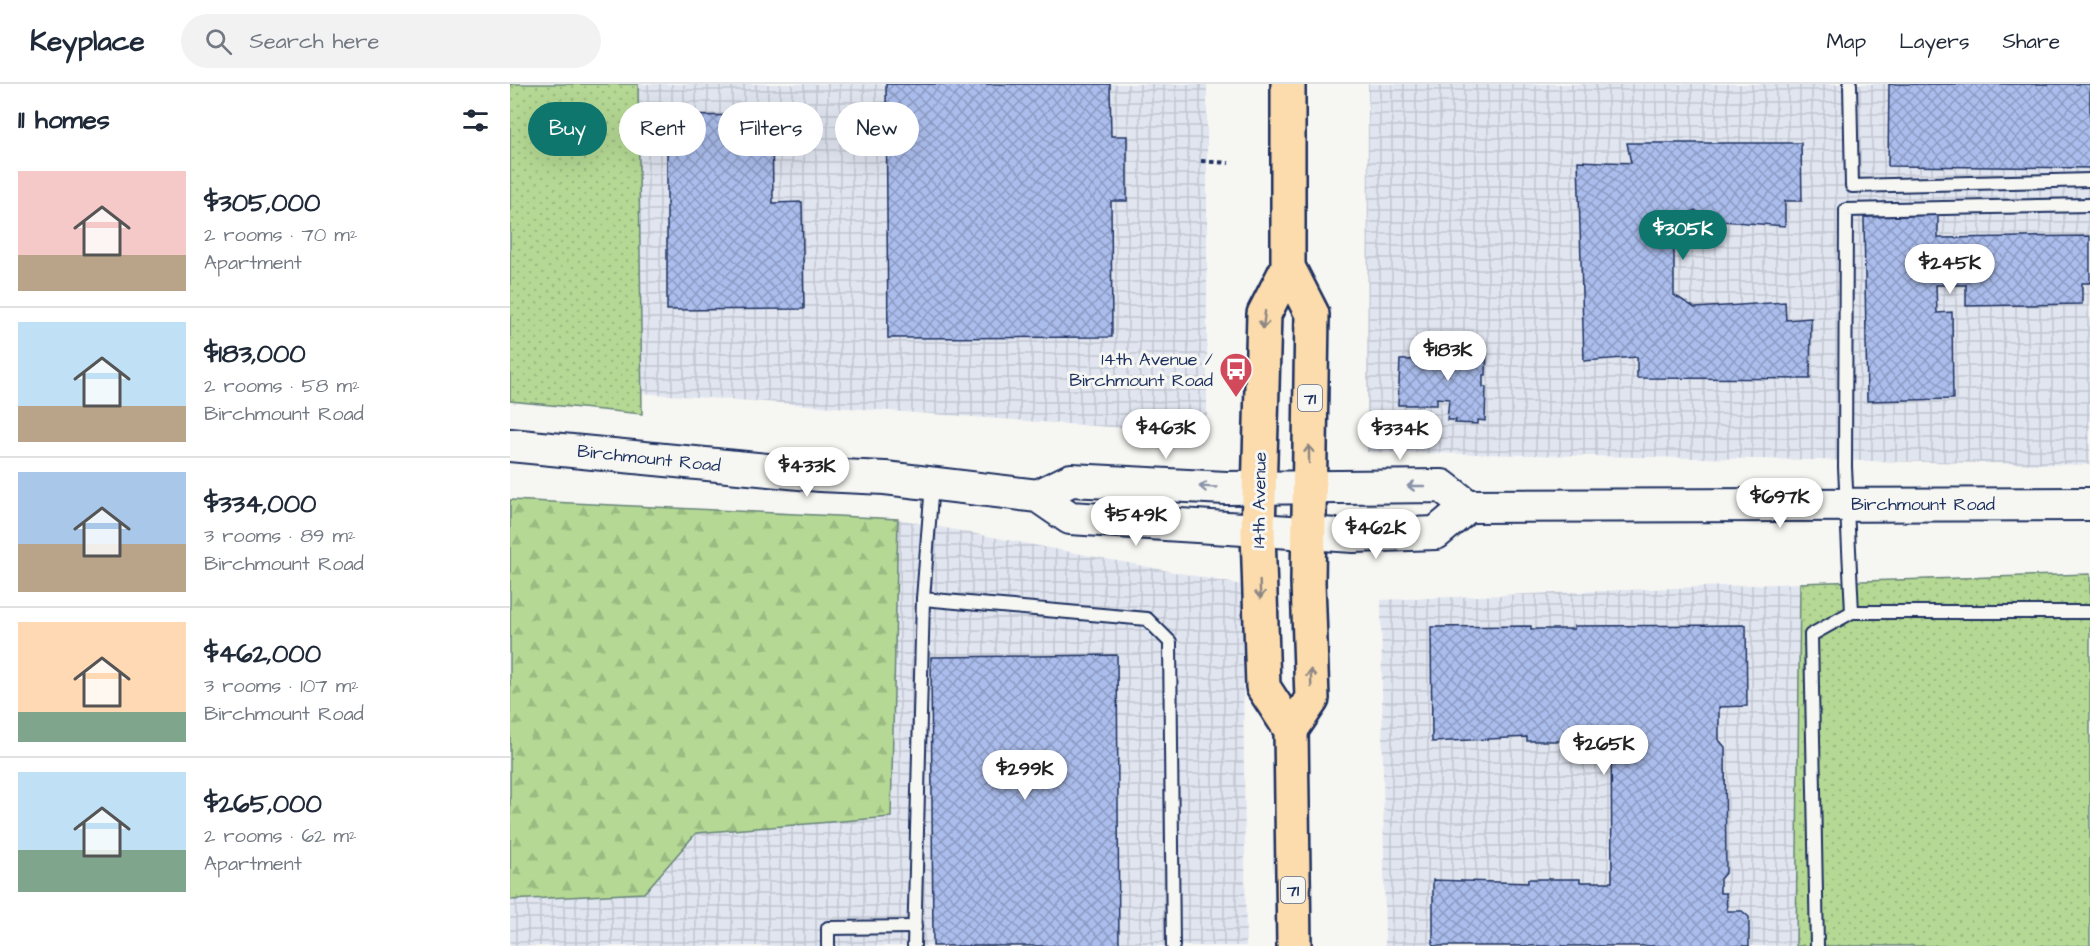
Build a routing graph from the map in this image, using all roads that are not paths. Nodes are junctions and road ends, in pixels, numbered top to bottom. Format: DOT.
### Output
graph roads {
  1 [pos="1288,84"];
  2 [pos="1850,84"];
  3 [pos="2090,180"];
  4 [pos="2090,206"];
  5 [pos="1288,267"];
  6 [pos="510,445"];
  7 [pos="932,484"];
  8 [pos="1259,488"];
  9 [pos="1308,488"];
  10 [pos="1038,496"];
  11 [pos="2090,504"];
  12 [pos="1848,505"];
  13 [pos="1468,506"];
  14 [pos="1258,532"];
  15 [pos="1310,534"];
  16 [pos="923,599"];
  17 [pos="1852,612"];
  18 [pos="2090,612"];
  19 [pos="1291,730"];
  20 [pos="915,927"];
  21 [pos="828,946"];
  22 [pos="914,946"];
  23 [pos="1173,946"];
  24 [pos="1294,946"];
  25 [pos="1816,946"];
  1 -- 5 [label="main road, 14th Avenue / 71"];
  2 -- 3 [label="lane"];
  4 -- 12 [label="lane"];
  5 -- 8 [label="main road, 14th Avenue / 71, one-way"];
  9 -- 5 [label="main road, 14th Avenue / 71, one-way"];
  6 -- 7 [label="main road, Birchmount Road"];
  7 -- 10 [label="main road, Birchmount Road"];
  7 -- 16 [label="lane"];
  8 -- 9 [label="main road"];
  8 -- 10 [label="main road, one-way"];
  8 -- 14 [label="main road, 14th Avenue / 71"];
  13 -- 9 [label="main road, one-way"];
  9 -- 15 [label="main road, 14th Avenue / 71"];
  10 -- 14 [label="main road, Birchmount Road"];
  11 -- 12 [label="main road, Birchmount Road"];
  12 -- 13 [label="main road, Birchmount Road"];
  12 -- 17 [label="lane"];
  13 -- 15 [label="main road, Birchmount Road"];
  14 -- 15 [label="main road, Birchmount Road"];
  14 -- 19 [label="main road, 14th Avenue / 71, one-way"];
  19 -- 15 [label="main road, 14th Avenue / 71, one-way"];
  16 -- 20 [label="lane"];
  16 -- 23 [label="lane"];
  17 -- 18 [label="lane"];
  17 -- 25 [label="lane"];
  19 -- 24 [label="main road, 71"];
  20 -- 21 [label="lane"];
  20 -- 22 [label="lane"];
}
